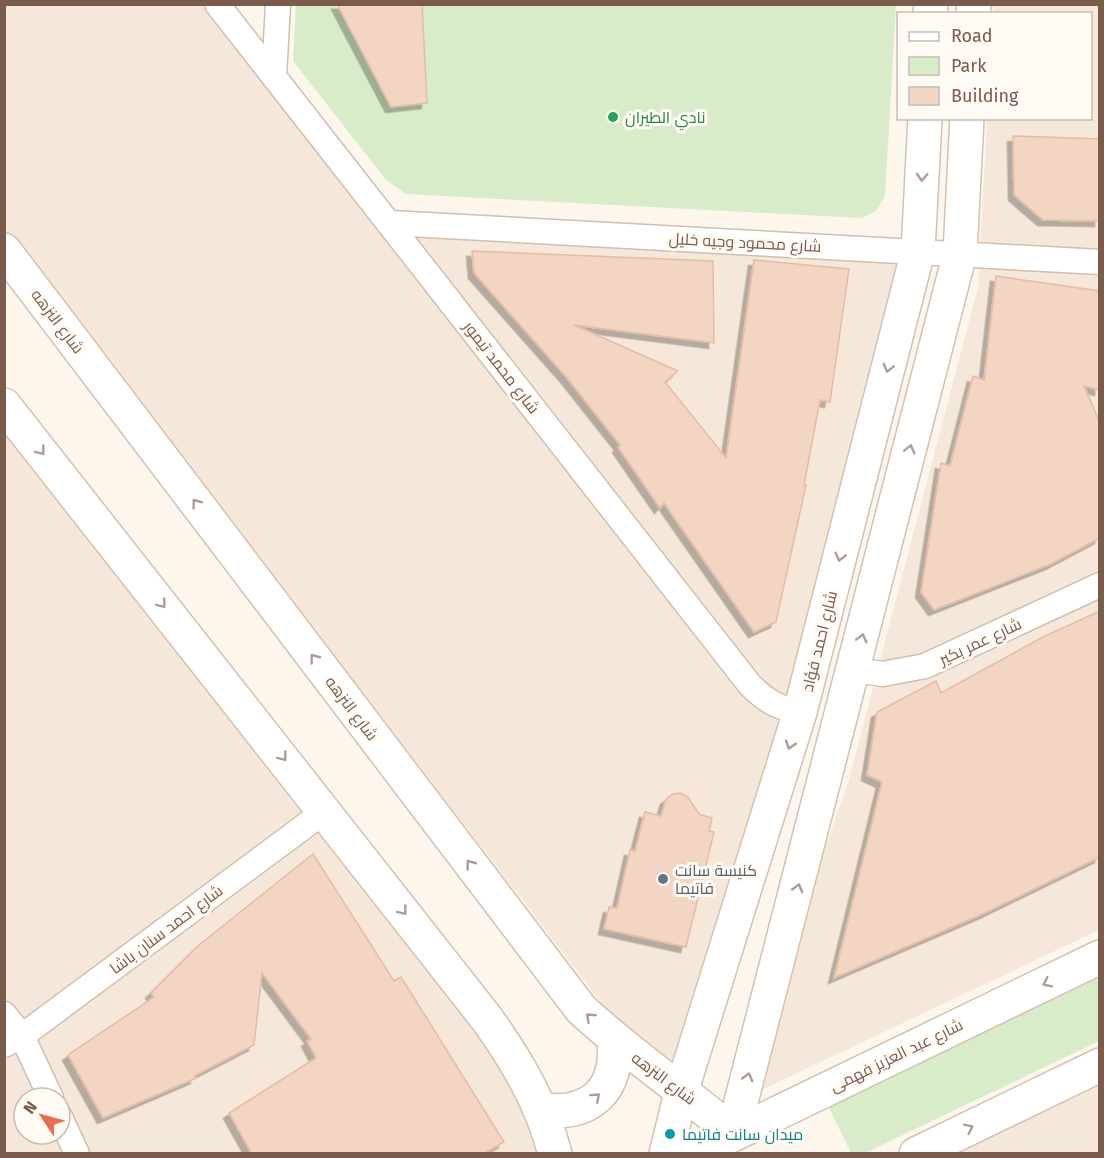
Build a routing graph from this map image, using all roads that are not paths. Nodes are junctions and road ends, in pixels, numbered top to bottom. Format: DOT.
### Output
graph roads {
  1 [pos="217,4"];
  2 [pos="278,4"];
  3 [pos="274,77"];
  4 [pos="925,120"];
  5 [pos="967,120"];
  6 [pos="390,223"];
  7 [pos="4,250"];
  8 [pos="918,251"];
  9 [pos="960,254"];
  10 [pos="1100,262"];
  11 [pos="4,405"];
  12 [pos="1100,585"];
  13 [pos="855,670"];
  14 [pos="801,712"];
  15 [pos="325,811"];
  16 [pos="1100,957"];
  17 [pos="4,1014"];
  18 [pos="614,1039"];
  19 [pos="13,1040"];
  20 [pos="1100,1065"];
  21 [pos="43,1086"];
  22 [pos="682,1089"];
  23 [pos="542,1110"];
  24 [pos="734,1133"];
  25 [pos="555,1154"];
  26 [pos="666,1154"];
  27 [pos="693,1154"];
  28 [pos="916,1154"];
  1 -- 3 [label="street, شارع محمد تيمور"];
  2 -- 3 [label="street"];
  3 -- 6 [label="street, شارع محمد تيمور"];
  4 -- 8 [label="main road, شارع احمد فؤاد, one-way"];
  5 -- 9 [label="main road"];
  6 -- 8 [label="street, شارع محمود وجيه خليل"];
  6 -- 14 [label="street, شارع محمد تيمور"];
  18 -- 7 [label="main road, شارع النزهه, one-way"];
  8 -- 9 [label="street, شارع محمود وجيه خليل"];
  8 -- 14 [label="main road, شارع احمد فؤاد, one-way"];
  9 -- 10 [label="street, شارع محمود وجيه خليل"];
  13 -- 9 [label="main road, one-way"];
  11 -- 15 [label="main road, one-way"];
  12 -- 13 [label="street, شارع عمر بكير"];
  24 -- 13 [label="main road, one-way"];
  14 -- 22 [label="main road, شارع احمد فؤاد, one-way"];
  15 -- 19 [label="street, شارع احمد سنان باشا"];
  15 -- 23 [label="main road, one-way"];
  16 -- 24 [label="main road, شارع عبد العزيز فهمى, one-way"];
  17 -- 19 [label="street"];
  18 -- 22 [label="main road, شارع النزهه"];
  23 -- 18 [label="main road, one-way"];
  19 -- 21 [label="street"];
  28 -- 20 [label="main road, one-way"];
  22 -- 24 [label="main road, شارع النزهه"];
  22 -- 26 [label="main road, شارع احمد فؤاد"];
  23 -- 25 [label="main road"];
  24 -- 27 [label="main road, شارع عبد العزيز فهمى"];
}
